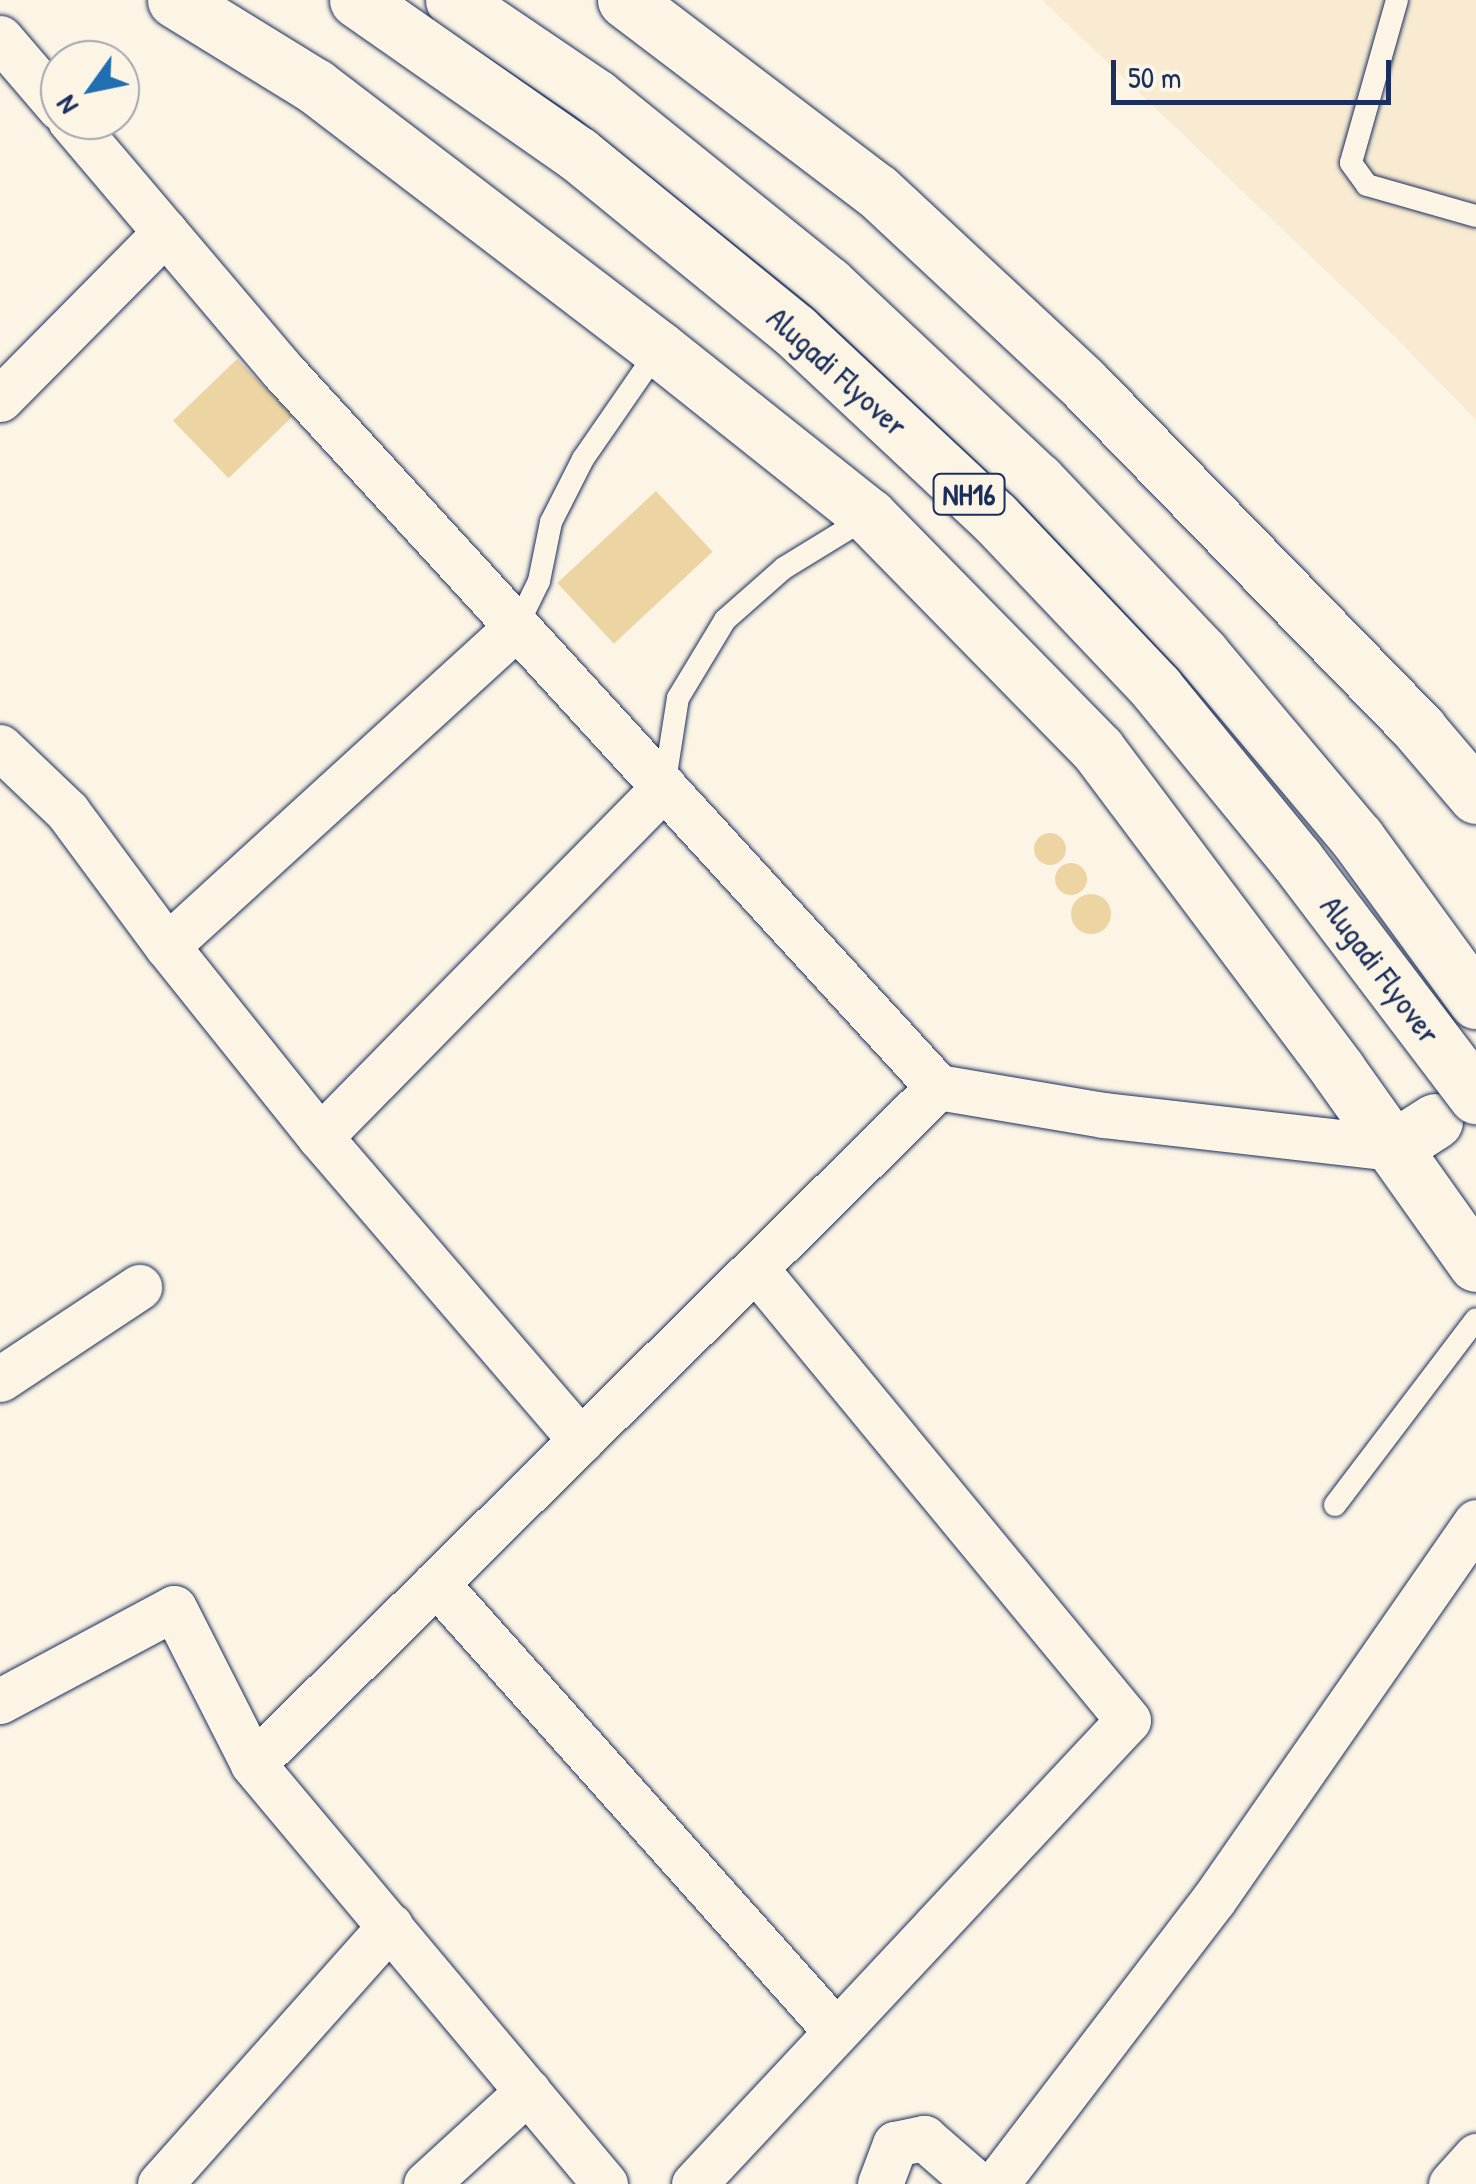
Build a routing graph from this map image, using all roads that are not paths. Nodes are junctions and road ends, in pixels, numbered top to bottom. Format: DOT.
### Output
graph roads {
  1 [pos="175,0"];
  2 [pos="356,0"];
  3 [pos="454,0"];
  4 [pos="625,0"];
  5 [pos="1397,0"];
  6 [pos="0,38"];
  7 [pos="40,85"];
  8 [pos="87,140"];
  9 [pos="1476,216"];
  10 [pos="165,232"];
  11 [pos="659,348"];
  12 [pos="0,399"];
  13 [pos="869,516"];
  14 [pos="517,626"];
  15 [pos="0,747"];
  16 [pos="664,787"];
  17 [pos="1476,796"];
  18 [pos="167,946"];
  19 [pos="1476,1000"];
  20 [pos="938,1087"];
  21 [pos="1435,1122"];
  22 [pos="320,1136"];
  23 [pos="1476,1264"];
  24 [pos="755,1268"];
  25 [pos="139,1287"];
  26 [pos="1476,1319"];
  27 [pos="0,1379"];
  28 [pos="581,1440"];
  29 [pos="1335,1505"];
  30 [pos="1476,1522"];
  31 [pos="436,1583"];
  32 [pos="0,1701"];
  33 [pos="254,1764"];
  34 [pos="390,1926"];
  35 [pos="835,2030"];
  36 [pos="528,2091"];
  37 [pos="1476,2156"];
  38 [pos="160,2184"];
  39 [pos="426,2184"];
  40 [pos="605,2184"];
  41 [pos="694,2184"];
  42 [pos="880,2184"];
  43 [pos="978,2184"];
  44 [pos="996,2184"];
  45 [pos="1451,2184"];
  1 -- 11 [label="main road"];
  2 -- 21 [label="main road, Alugadi Flyover / NH16, bridge"];
  3 -- 19 [label="main road, Alugadi Flyover / NH16"];
  4 -- 17 [label="main road"];
  5 -- 9 [label="lane"];
  6 -- 7 [label="street"];
  8 -- 10 [label="street"];
  10 -- 12 [label="street"];
  10 -- 14 [label="street"];
  11 -- 13 [label="main road"];
  11 -- 14 [label="lane"];
  13 -- 16 [label="lane"];
  13 -- 21 [label="main road"];
  14 -- 16 [label="street"];
  14 -- 18 [label="street"];
  15 -- 18 [label="street"];
  16 -- 20 [label="street"];
  16 -- 22 [label="street"];
  18 -- 22 [label="street"];
  20 -- 21 [label="street"];
  20 -- 24 [label="street"];
  21 -- 23 [label="main road"];
  22 -- 28 [label="street"];
  24 -- 28 [label="street"];
  24 -- 35 [label="street"];
  25 -- 27 [label="street"];
  26 -- 29 [label="lane"];
  28 -- 31 [label="street"];
  30 -- 44 [label="street"];
  31 -- 33 [label="street"];
  31 -- 35 [label="street"];
  32 -- 33 [label="street"];
  33 -- 34 [label="street"];
  34 -- 36 [label="street"];
  34 -- 38 [label="street"];
  35 -- 41 [label="street"];
  36 -- 39 [label="street"];
  36 -- 40 [label="street"];
  37 -- 45 [label="street"];
  42 -- 43 [label="street"];
}
